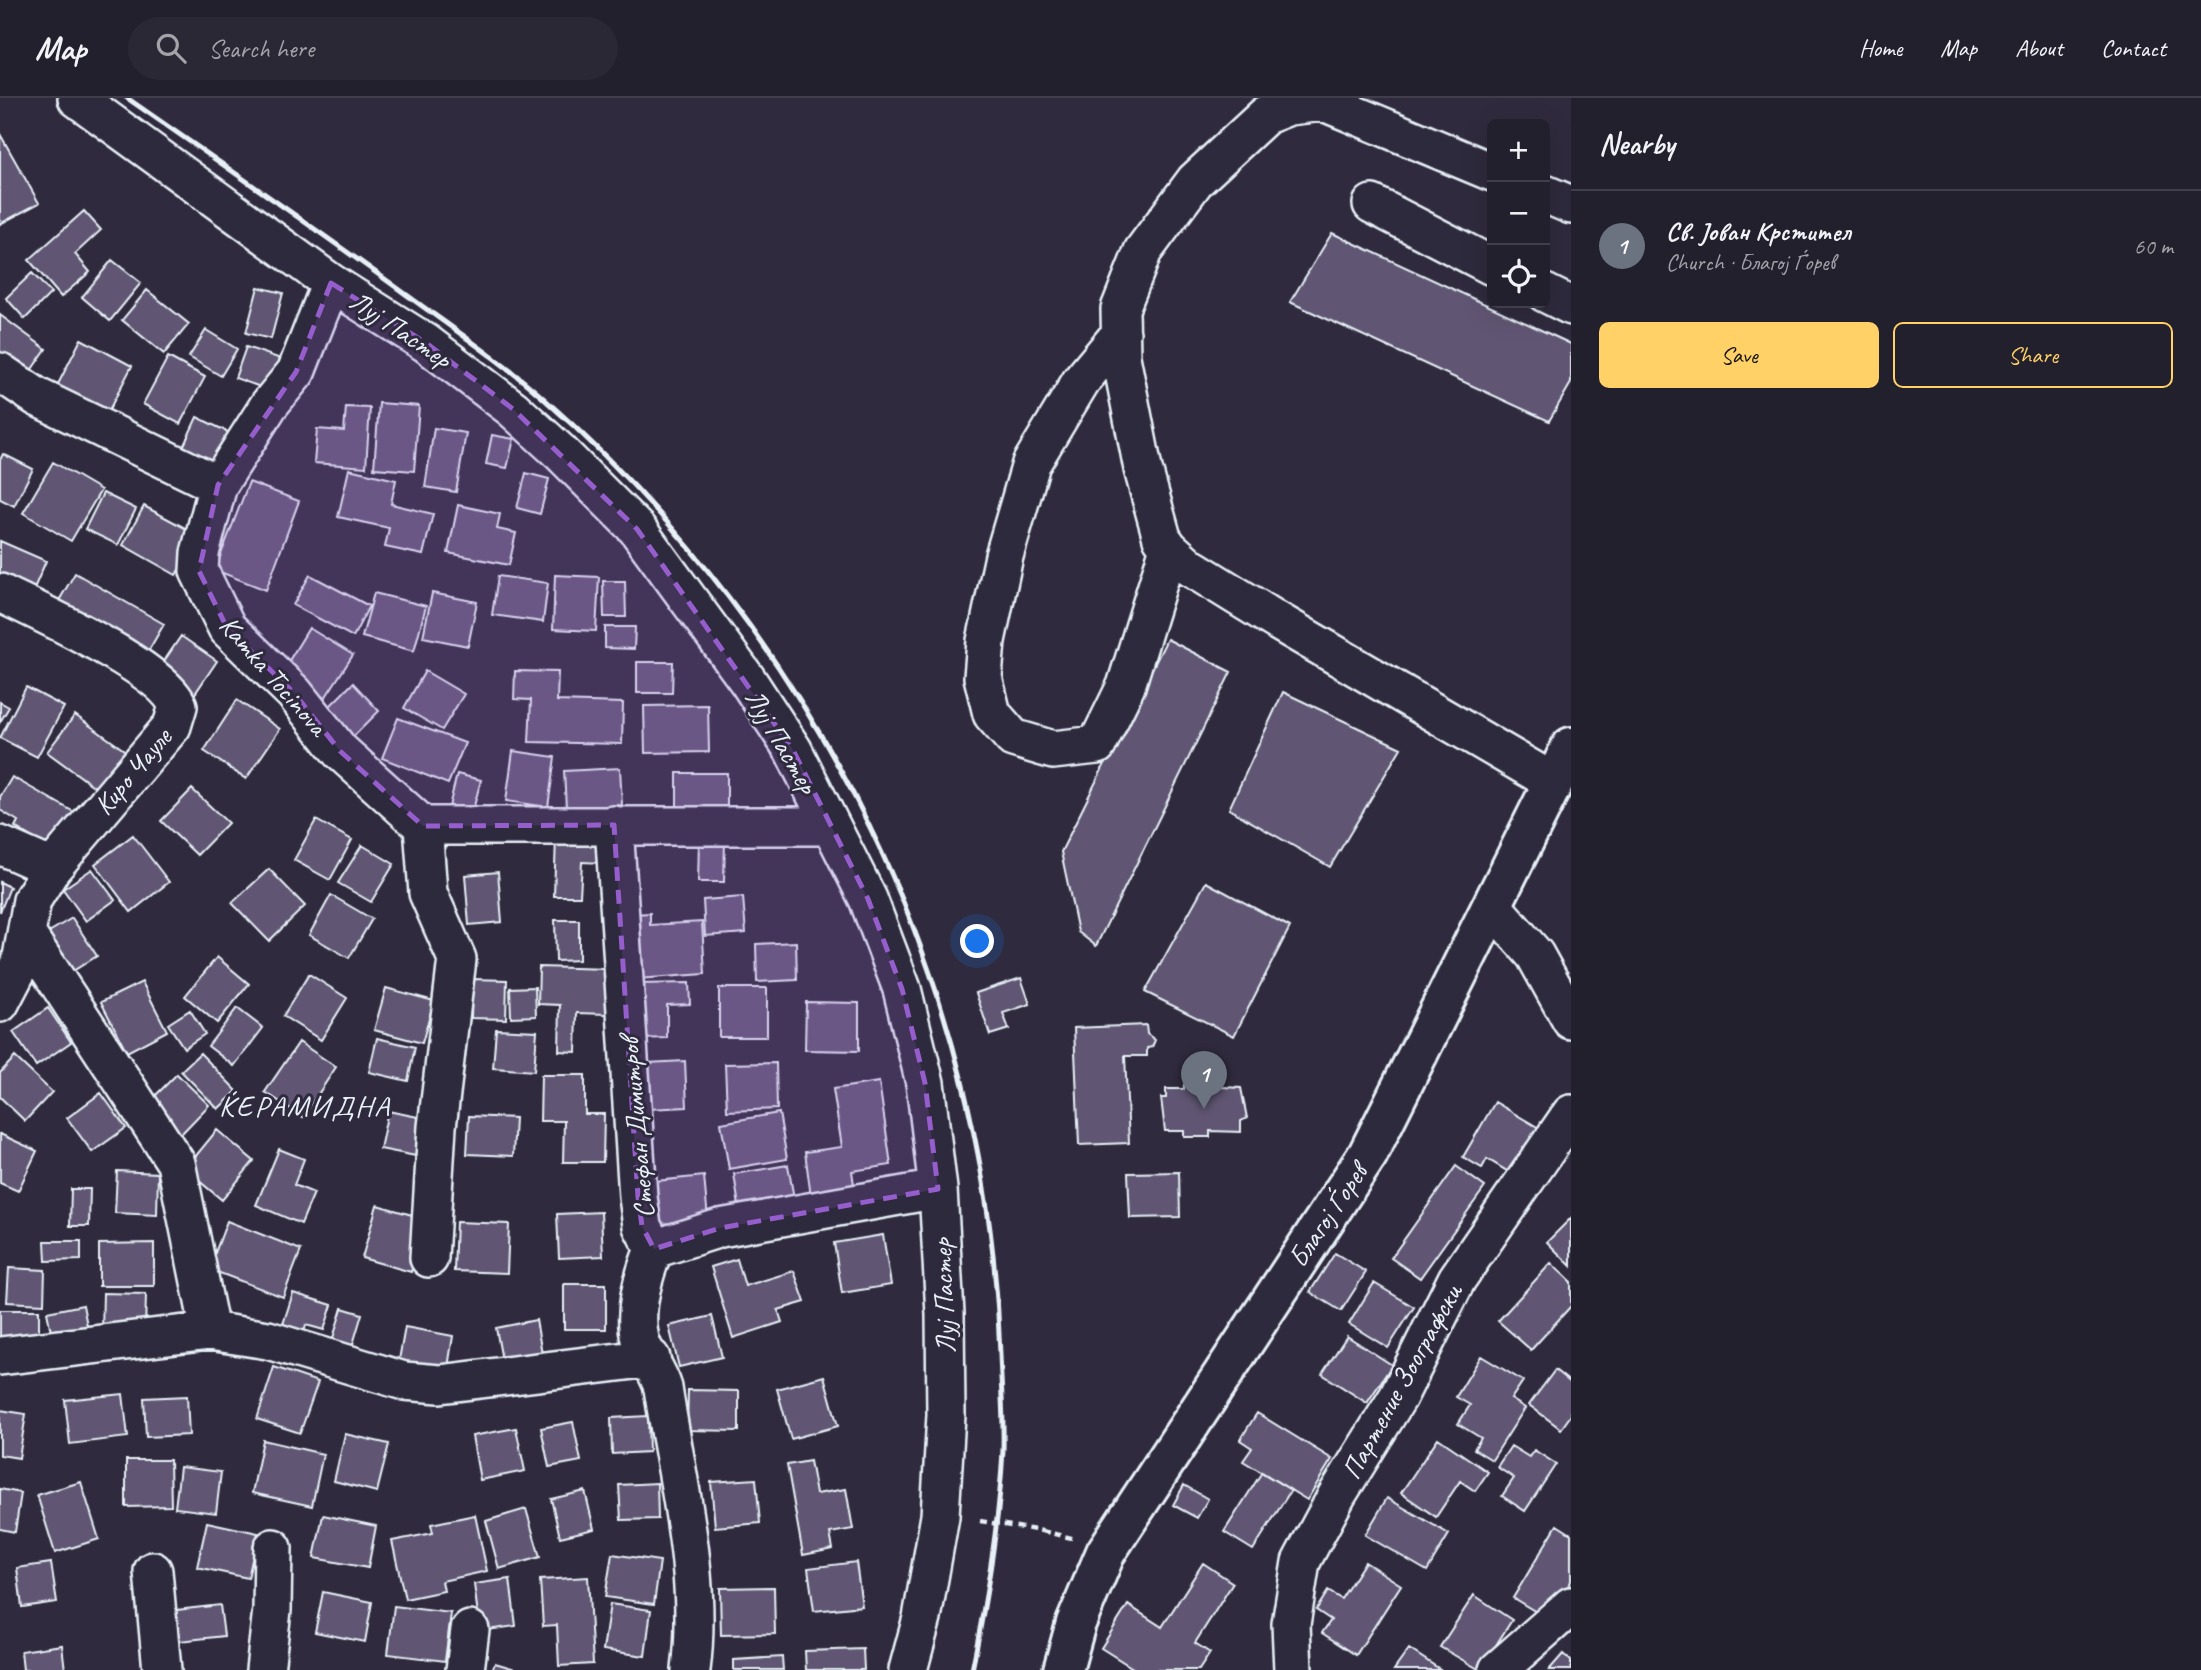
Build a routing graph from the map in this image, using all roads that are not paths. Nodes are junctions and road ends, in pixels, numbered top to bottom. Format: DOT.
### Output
graph roads {
  1 [pos="77,98"];
  2 [pos="1487,170"];
  3 [pos="1550,196"];
  4 [pos="1372,204"];
  5 [pos="1571,205"];
  6 [pos="1487,263"];
  7 [pos="331,283"];
  8 [pos="1550,296"];
  9 [pos="1571,306"];
  10 [pos="1121,333"];
  11 [pos="0,372"];
  12 [pos="218,485"];
  13 [pos="1169,548"];
  14 [pos="0,593"];
  15 [pos="1571,747"];
  16 [pos="1553,782"];
  17 [pos="614,825"];
  18 [pos="424,826"];
  19 [pos="829,826"];
  20 [pos="0,845"];
  21 [pos="52,868"];
  22 [pos="1493,907"];
  23 [pos="27,935"];
  24 [pos="0,1003"];
  25 [pos="1571,1020"];
  26 [pos="1571,1115"];
  27 [pos="938,1189"];
  28 [pos="654,1248"];
  29 [pos="429,1258"];
  30 [pos="210,1331"];
  31 [pos="0,1356"];
  32 [pos="651,1358"];
  33 [pos="273,1548"];
  34 [pos="153,1571"];
  35 [pos="1571,1606"];
  36 [pos="470,1630"];
  37 [pos="162,1670"];
  38 [pos="265,1670"];
  39 [pos="466,1670"];
  40 [pos="691,1670"];
  41 [pos="908,1670"];
  42 [pos="1063,1670"];
  43 [pos="1293,1670"];
  44 [pos="1497,1670"];
  1 -- 7 [label="street, Луј Пастер"];
  2 -- 10 [label="street"];
  3 -- 5 [label="street"];
  4 -- 6 [label="street"];
  7 -- 12 [label="street, Kamka Tocinova"];
  7 -- 19 [label="street, Луј Пастер"];
  8 -- 9 [label="street"];
  10 -- 13 [label="street"];
  10 -- 13 [label="street"];
  11 -- 12 [label="street"];
  12 -- 18 [label="street, Kamka Tocinova"];
  13 -- 16 [label="street"];
  14 -- 21 [label="street, Киро Чауле"];
  15 -- 16 [label="main road, Благој Ѓорев"];
  16 -- 22 [label="main road, Благој Ѓорев"];
  17 -- 18 [label="street"];
  17 -- 19 [label="street"];
  17 -- 28 [label="street, Стефан Димитров"];
  18 -- 29 [label="street"];
  19 -- 27 [label="street, Луј Пастер"];
  20 -- 21 [label="street"];
  21 -- 23 [label="street, Киро Чауле"];
  22 -- 25 [label="street"];
  22 -- 42 [label="main road, Благој Ѓорев"];
  23 -- 24 [label="street, Киро Чауле"];
  23 -- 30 [label="street"];
  26 -- 43 [label="street, Партение Зоографски"];
  27 -- 28 [label="street"];
  27 -- 41 [label="street, Луј Пастер"];
  28 -- 32 [label="street, Стефан Димитров"];
  30 -- 31 [label="street"];
  30 -- 32 [label="street"];
  32 -- 40 [label="street, Стефан Димитров"];
  33 -- 38 [label="street"];
  34 -- 37 [label="street"];
  35 -- 44 [label="street"];
  36 -- 39 [label="street"];
}
